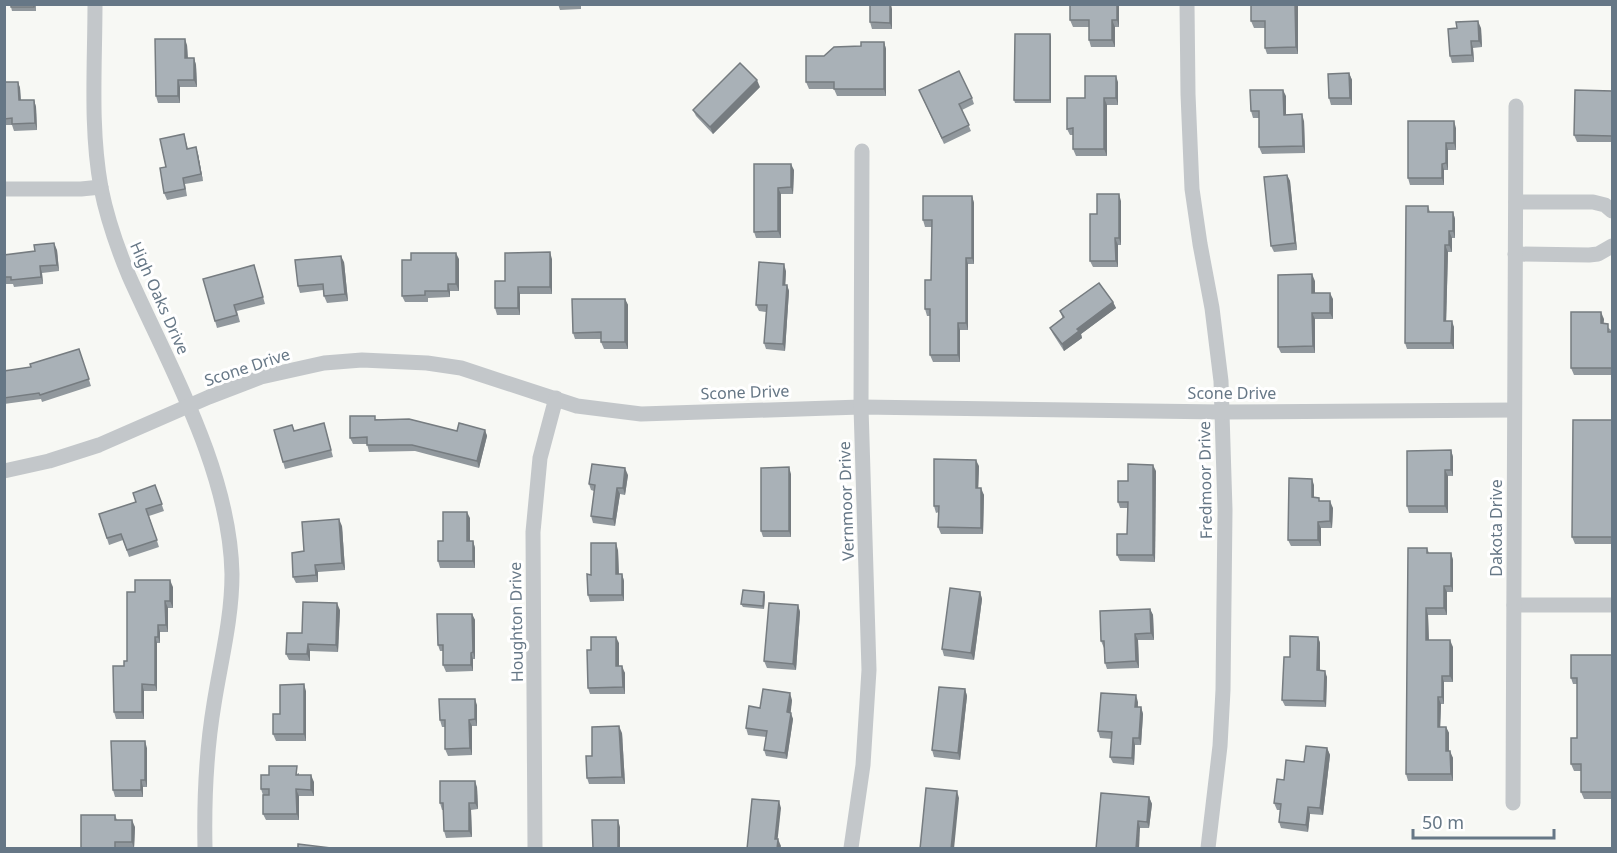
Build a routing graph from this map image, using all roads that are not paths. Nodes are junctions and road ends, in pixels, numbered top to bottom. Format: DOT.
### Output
graph roads {
  1 [pos="94,4"];
  2 [pos="1187,4"];
  3 [pos="1516,106"];
  4 [pos="861,151"];
  5 [pos="101,187"];
  6 [pos="4,189"];
  7 [pos="1516,202"];
  8 [pos="1612,211"];
  9 [pos="1612,246"];
  10 [pos="1515,254"];
  11 [pos="556,398"];
  12 [pos="188,407"];
  13 [pos="861,407"];
  14 [pos="1514,410"];
  15 [pos="1222,412"];
  16 [pos="4,471"];
  17 [pos="1514,605"];
  18 [pos="1612,605"];
  19 [pos="1513,803"];
  20 [pos="206,849"];
  21 [pos="535,849"];
  22 [pos="851,849"];
  23 [pos="1208,849"];
  1 -- 5 [label="street, High Oaks Drive"];
  2 -- 15 [label="street, Fredmoor Drive"];
  3 -- 7 [label="street, Dakota Drive"];
  4 -- 13 [label="street, Vernmoor Drive"];
  5 -- 6 [label="street"];
  5 -- 12 [label="street, High Oaks Drive"];
  7 -- 8 [label="street"];
  7 -- 10 [label="street, Dakota Drive"];
  9 -- 10 [label="street"];
  10 -- 14 [label="street, Dakota Drive"];
  11 -- 12 [label="street, Scone Drive"];
  11 -- 13 [label="street, Scone Drive"];
  11 -- 21 [label="street, Houghton Drive"];
  12 -- 16 [label="street, Scone Drive"];
  12 -- 20 [label="street, High Oaks Drive"];
  13 -- 15 [label="street, Scone Drive"];
  13 -- 22 [label="street, Vernmoor Drive"];
  14 -- 15 [label="street, Scone Drive"];
  14 -- 17 [label="street, Dakota Drive"];
  15 -- 23 [label="street, Fredmoor Drive"];
  17 -- 18 [label="street"];
  17 -- 19 [label="street, Dakota Drive"];
}
